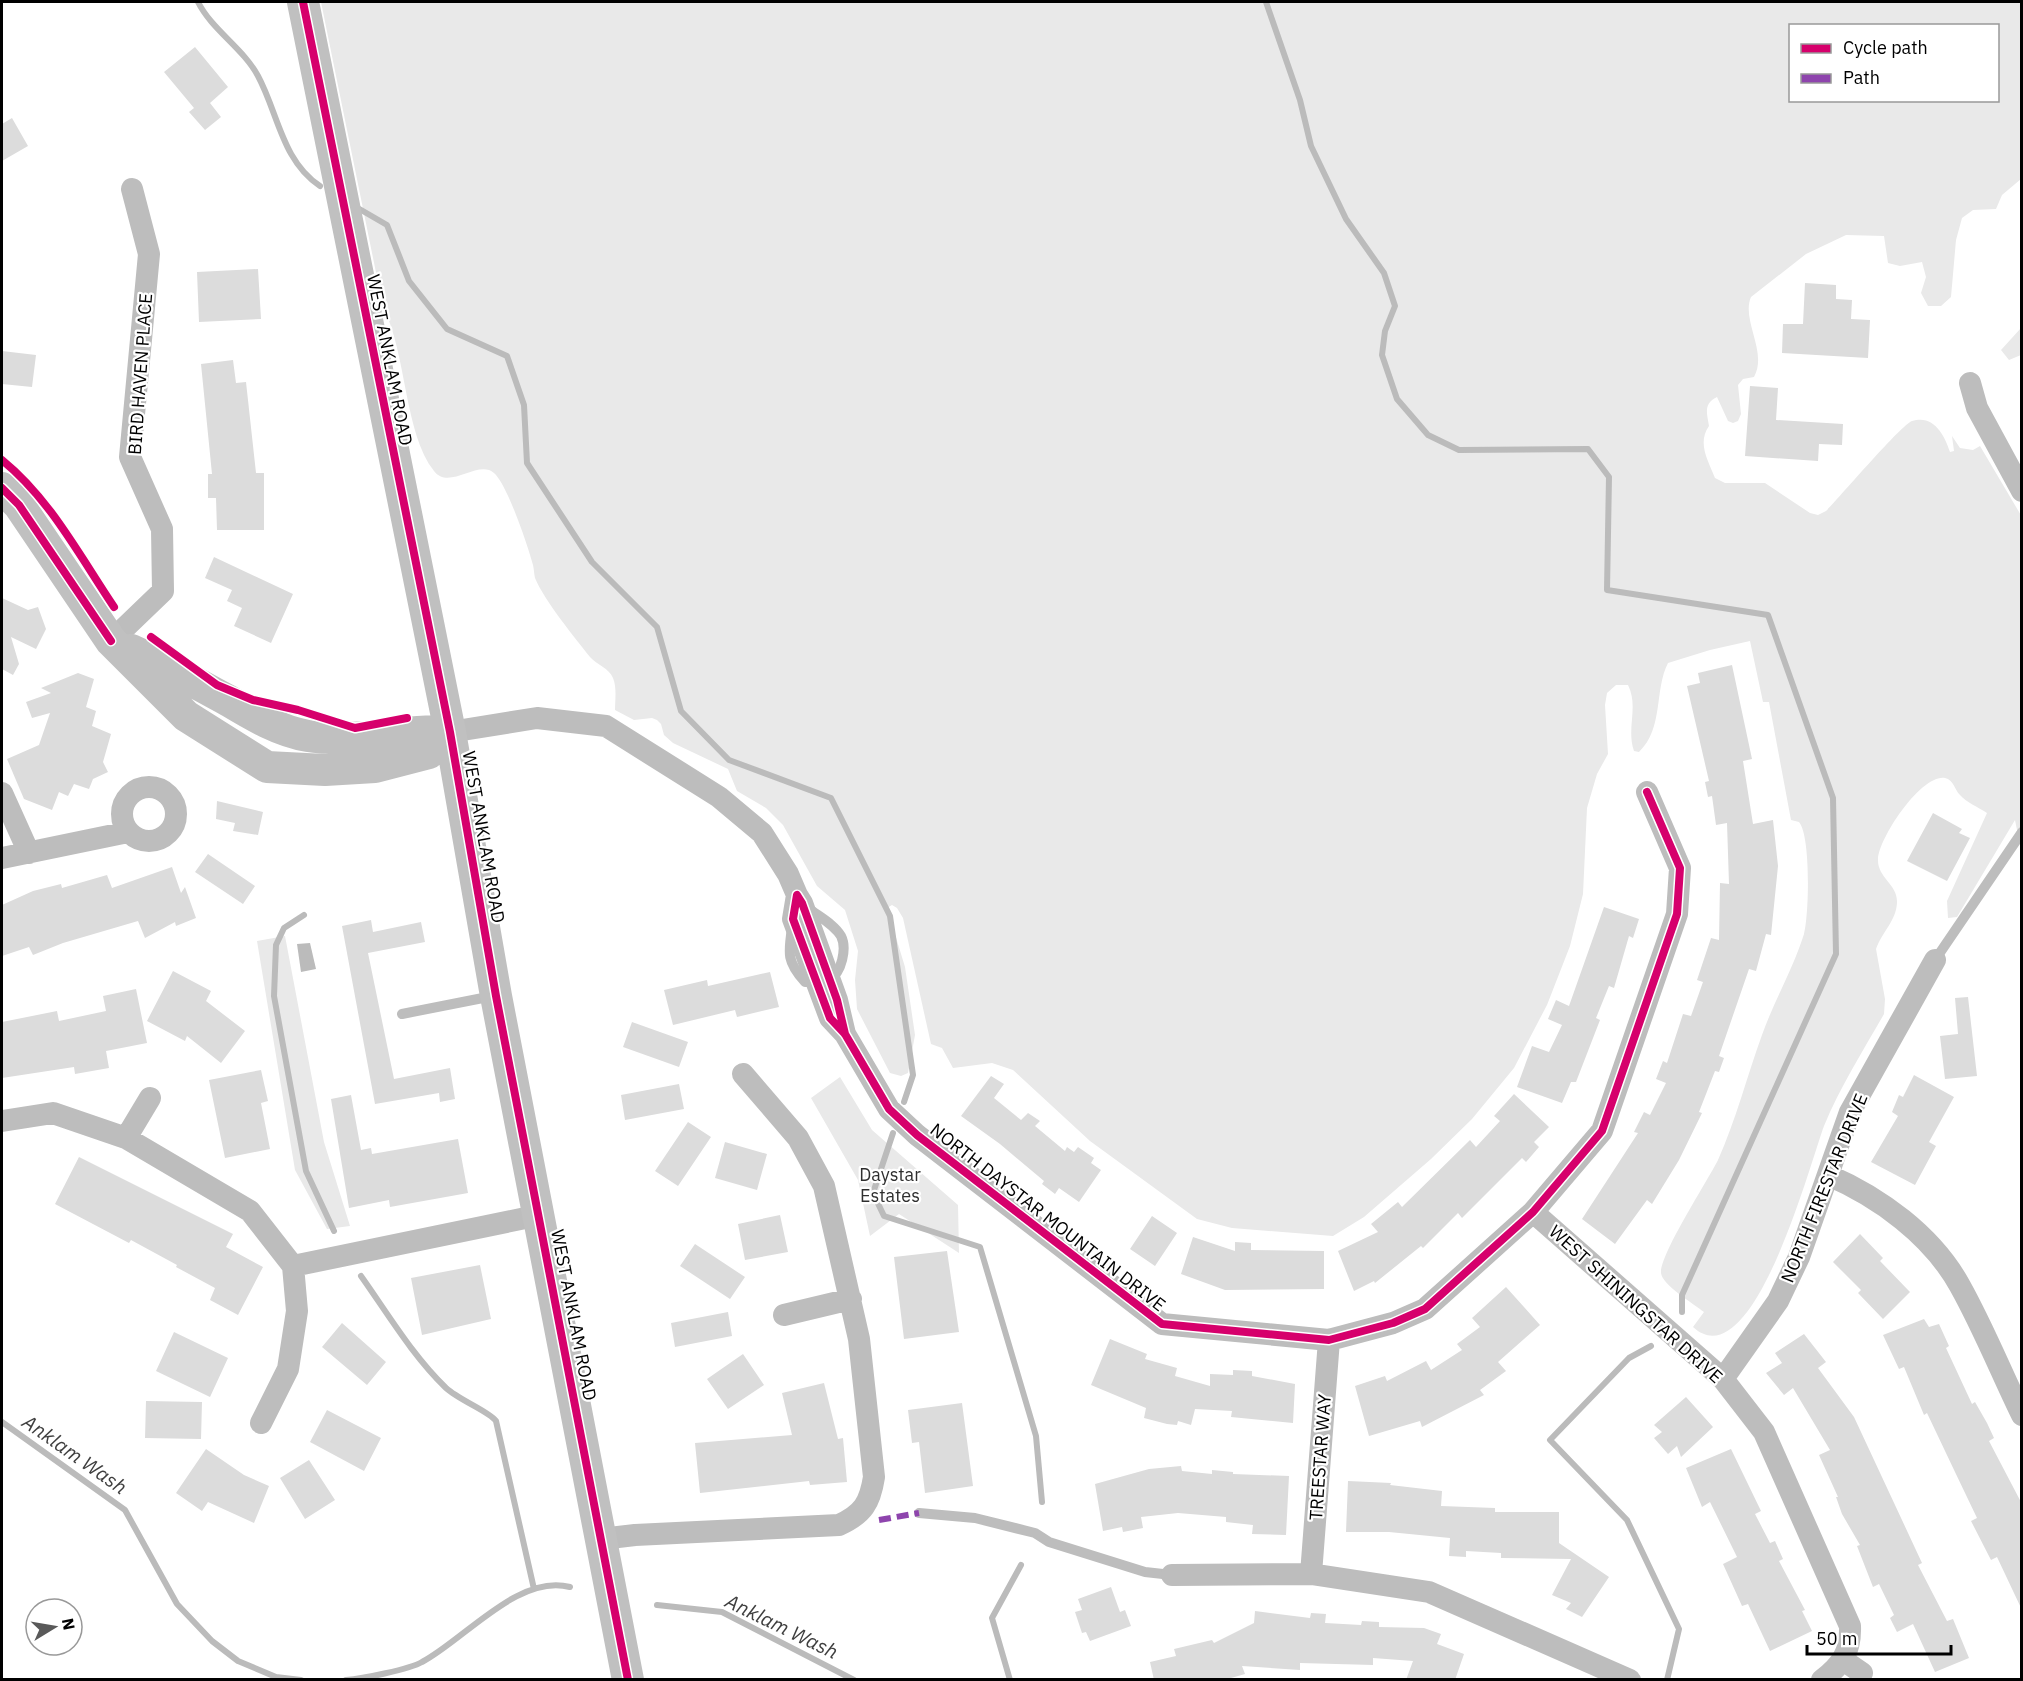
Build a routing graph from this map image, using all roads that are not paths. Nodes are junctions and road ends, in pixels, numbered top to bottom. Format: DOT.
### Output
graph roads {
  1 [pos="303,2"];
  2 [pos="132,189"];
  3 [pos="1970,383"];
  4 [pos="2,488"];
  5 [pos="2022,491"];
  6 [pos="111,641"];
  7 [pos="450,732"];
  8 [pos="1647,792"];
  9 [pos="2,793"];
  10 [pos="128,832"];
  11 [pos="2022,832"];
  12 [pos="29,853"];
  13 [pos="2,858"];
  14 [pos="797,905"];
  15 [pos="1935,960"];
  16 [pos="823,981"];
  17 [pos="496,996"];
  18 [pos="402,1014"];
  19 [pos="743,1074"];
  20 [pos="150,1098"];
  21 [pos="2,1121"];
  22 [pos="126,1138"];
  23 [pos="1828,1175"];
  24 [pos="1533,1212"];
  25 [pos="540,1215"];
  26 [pos="293,1266"];
  27 [pos="851,1299"];
  28 [pos="784,1315"];
  29 [pos="1329,1340"];
  30 [pos="1723,1379"];
  31 [pos="2022,1415"];
  32 [pos="261,1423"];
  33 [pos="919,1514"];
  34 [pos="601,1539"];
  35 [pos="1311,1574"];
  36 [pos="1172,1575"];
  37 [pos="1844,1659"];
  38 [pos="1862,1673"];
  39 [pos="628,1680"];
  40 [pos="1630,1680"];
  41 [pos="1821,1680"];
  1 -- 7 [label="main road, WEST ANKLAM ROAD"];
  2 -- 6 [label="street, BIRD HAVEN PLACE"];
  3 -- 5 [label="street"];
  4 -- 6 [label="main road"];
  6 -- 7 [label="main road"];
  6 -- 7 [label="main road"];
  7 -- 14 [label="street, NORTH DAYSTAR MOUNTAIN DRIVE"];
  7 -- 17 [label="main road, WEST ANKLAM ROAD"];
  8 -- 24 [label="street, NORTH DAYSTAR MOUNTAIN DRIVE"];
  9 -- 12 [label="street"];
  10 -- 12 [label="street"];
  11 -- 15 [label="lane"];
  12 -- 13 [label="street"];
  14 -- 16 [label="street, NORTH DAYSTAR MOUNTAIN DRIVE"];
  14 -- 16 [label="lane"];
  15 -- 23 [label="street, NORTH FIRESTAR DRIVE"];
  16 -- 29 [label="street, NORTH DAYSTAR MOUNTAIN DRIVE"];
  17 -- 18 [label="lane"];
  17 -- 25 [label="main road, WEST ANKLAM ROAD"];
  19 -- 27 [label="street"];
  20 -- 22 [label="street"];
  21 -- 22 [label="street"];
  22 -- 26 [label="street"];
  23 -- 30 [label="street, NORTH FIRESTAR DRIVE"];
  23 -- 31 [label="street"];
  24 -- 29 [label="street, NORTH DAYSTAR MOUNTAIN DRIVE"];
  24 -- 30 [label="street, WEST SHININGSTAR DRIVE"];
  25 -- 26 [label="street"];
  25 -- 34 [label="main road, WEST ANKLAM ROAD"];
  26 -- 32 [label="street"];
  27 -- 28 [label="street"];
  27 -- 34 [label="street"];
  29 -- 35 [label="street, TREESTAR WAY"];
  30 -- 37 [label="street, WEST SHININGSTAR DRIVE"];
  33 -- 36 [label="lane"];
  34 -- 39 [label="main road, WEST ANKLAM ROAD"];
  35 -- 36 [label="street"];
  35 -- 40 [label="street"];
  37 -- 38 [label="street"];
  37 -- 41 [label="street"];
}
